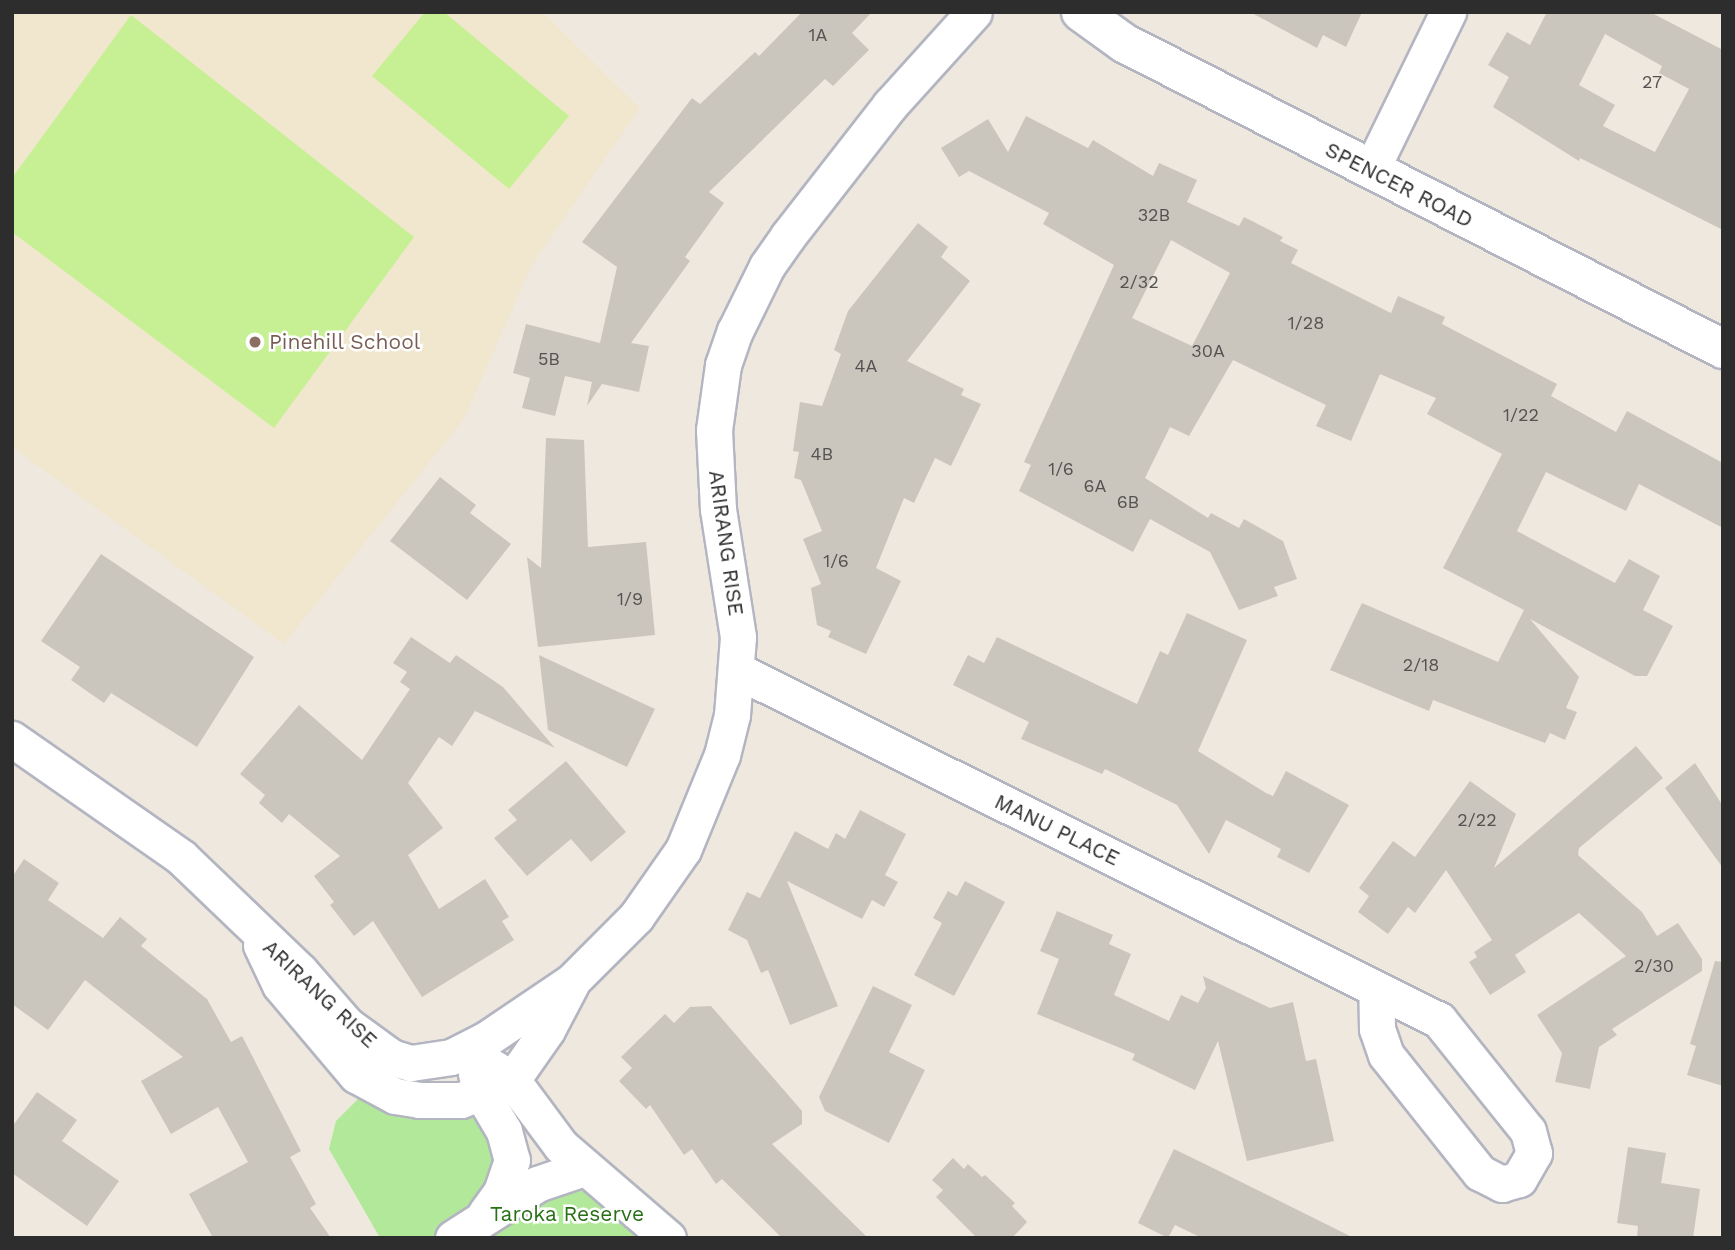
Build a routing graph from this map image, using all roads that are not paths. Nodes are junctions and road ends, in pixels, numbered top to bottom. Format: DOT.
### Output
graph roads {
  1 [pos="974,12"];
  2 [pos="1080,12"];
  3 [pos="1448,12"];
  4 [pos="1371,170"];
  5 [pos="1723,349"];
  6 [pos="737,671"];
  7 [pos="12,739"];
  8 [pos="254,932"];
  9 [pos="572,981"];
  10 [pos="1376,990"];
  11 [pos="481,1066"];
  12 [pos="584,1168"];
  13 [pos="486,1213"];
  14 [pos="453,1238"];
  15 [pos="668,1238"];
  1 -- 6 [label="street, ARIRANG RISE"];
  2 -- 4 [label="street, SPENCER ROAD"];
  3 -- 4 [label="street"];
  4 -- 5 [label="street, SPENCER ROAD"];
  6 -- 9 [label="street, ARIRANG RISE"];
  6 -- 10 [label="street, MANU PLACE"];
  7 -- 8 [label="street, ARIRANG RISE"];
  8 -- 11 [label="street, ARIRANG RISE"];
  8 -- 11 [label="street, ARIRANG RISE"];
  9 -- 11 [label="street, ARIRANG RISE"];
  9 -- 11 [label="street, ARIRANG RISE"];
  10 -- 10 [label="street, MANU PLACE"];
  11 -- 12 [label="street"];
  11 -- 13 [label="street"];
  12 -- 13 [label="street"];
  12 -- 15 [label="street"];
  13 -- 14 [label="street"];
}
